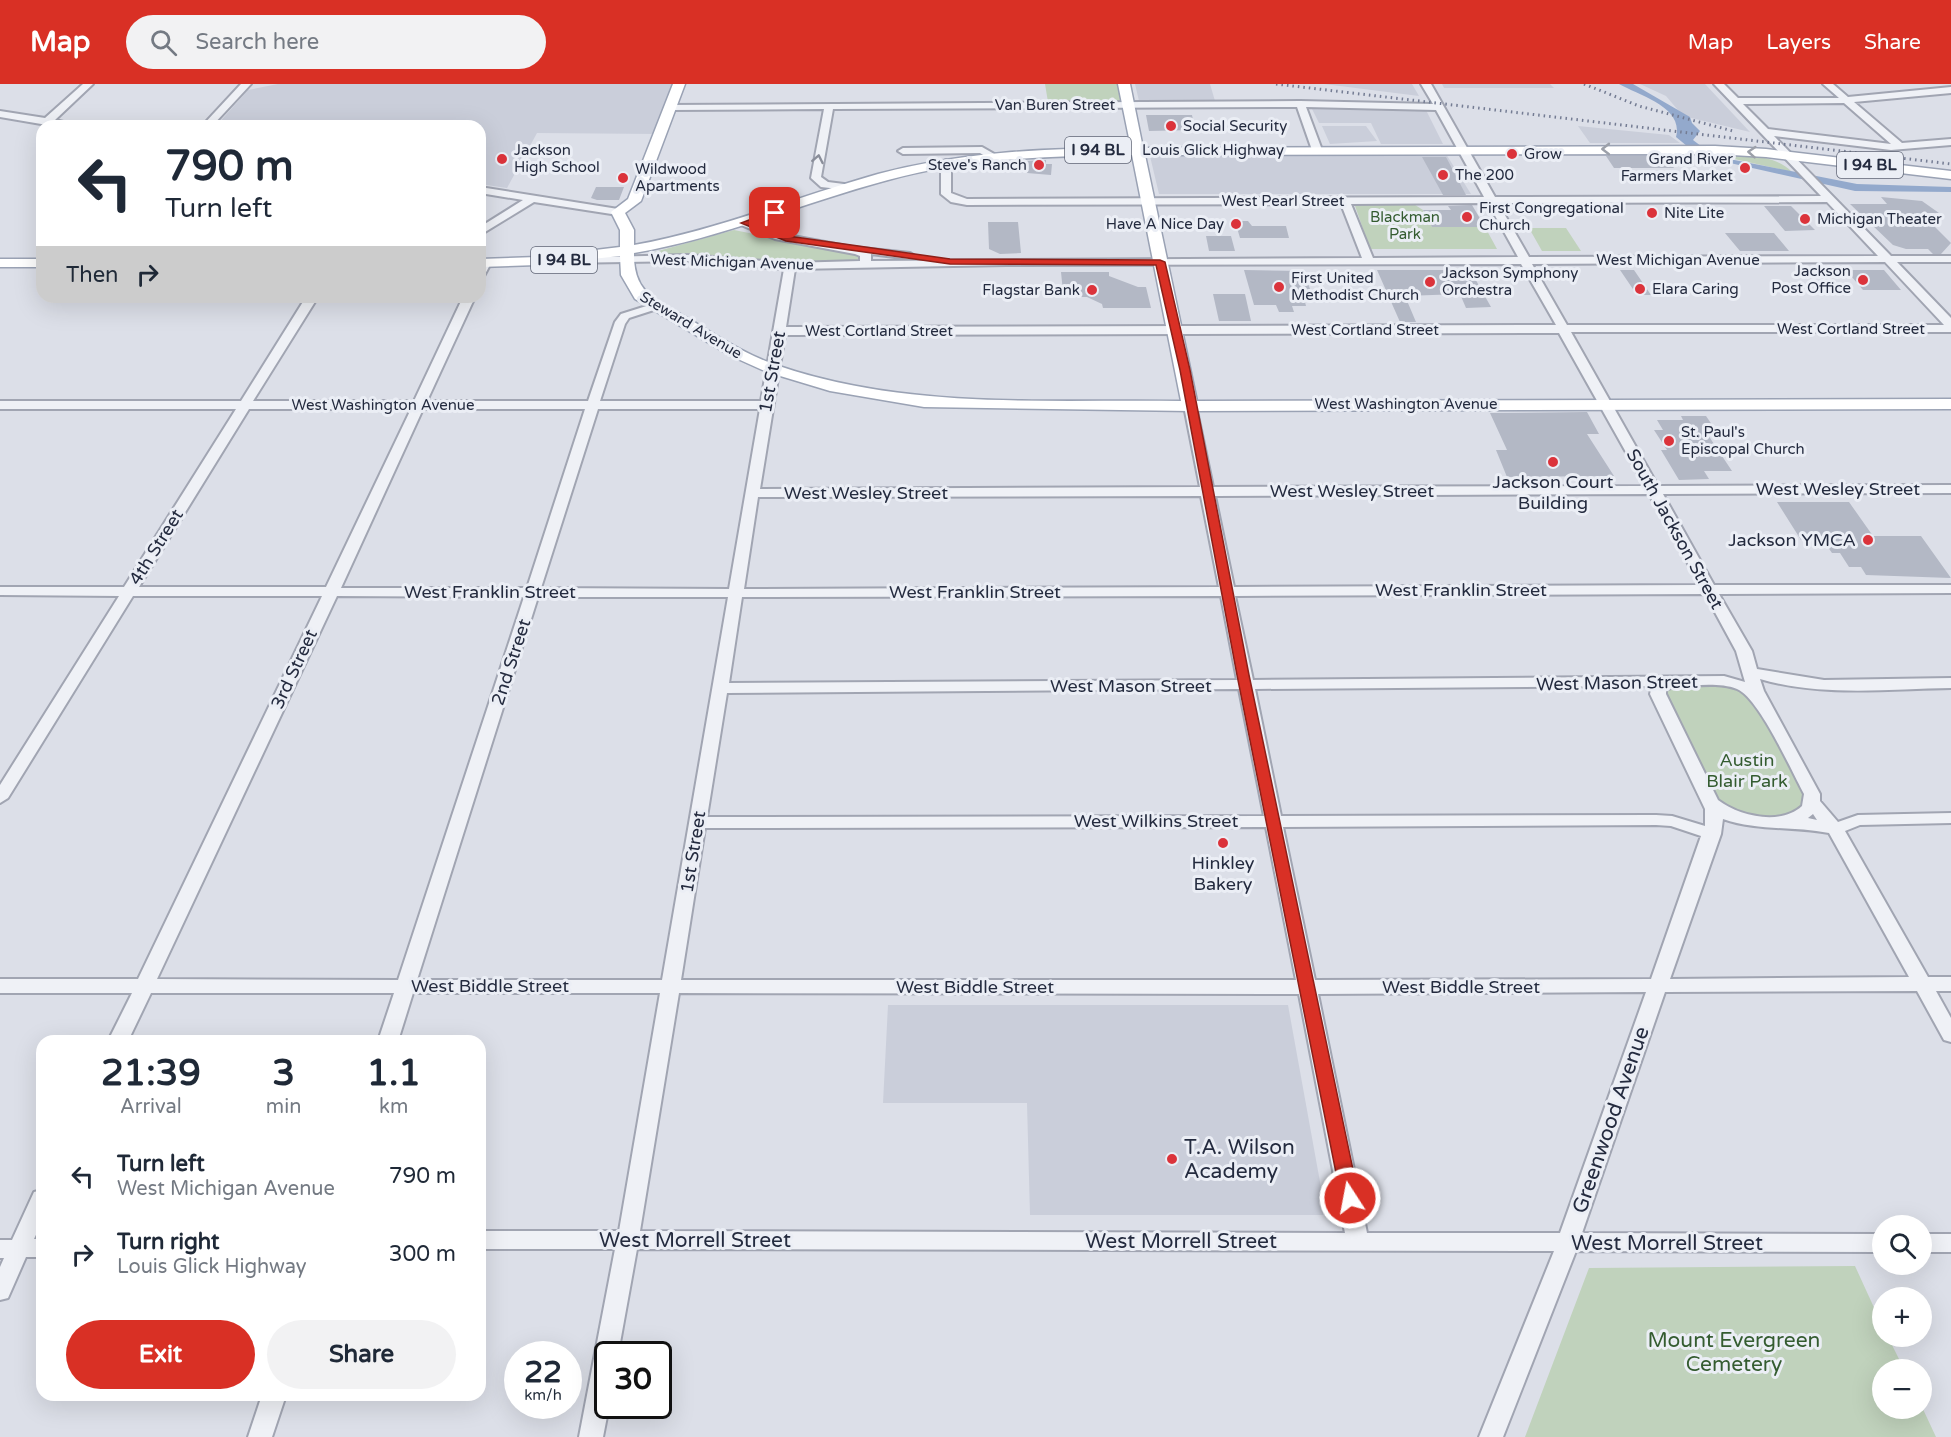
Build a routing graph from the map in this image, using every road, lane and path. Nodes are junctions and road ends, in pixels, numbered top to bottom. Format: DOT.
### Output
graph roads {
  1 [pos="88,84"];
  2 [pos="246,84"];
  3 [pos="679,84"];
  4 [pos="1124,84"];
  5 [pos="1426,84"];
  6 [pos="1719,84"];
  7 [pos="1828,84"];
  8 [pos="1945,90"];
  9 [pos="1845,100"];
  10 [pos="1737,101"];
  11 [pos="1128,104"];
  12 [pos="1300,104"];
  13 [pos="829,106"];
  14 [pos="670,107"];
  15 [pos="1439,107"];
  16 [pos="0,114"];
  17 [pos="36,120"];
  18 [pos="49,120"];
  19 [pos="213,120"];
  20 [pos="1766,132"];
  21 [pos="1951,141"];
  22 [pos="1899,146"];
  23 [pos="1461,149"];
  24 [pos="1137,150"];
  25 [pos="1317,150"];
  26 [pos="903,151"];
  27 [pos="993,156"];
  28 [pos="1789,156"];
  29 [pos="946,163"];
  30 [pos="1951,175"];
  31 [pos="848,187"];
  32 [pos="486,191"];
  33 [pos="531,199"];
  34 [pos="1832,199"];
  35 [pos="1491,200"];
  36 [pos="1148,201"];
  37 [pos="1345,201"];
  38 [pos="618,212"];
  39 [pos="745,223"];
  40 [pos="486,228"];
  41 [pos="851,249"];
  42 [pos="626,256"];
  43 [pos="887,259"];
  44 [pos="1951,259"];
  45 [pos="1524,260"];
  46 [pos="1889,260"];
  47 [pos="1369,261"];
  48 [pos="1160,262"];
  49 [pos="0,263"];
  50 [pos="36,263"];
  51 [pos="486,265"];
  52 [pos="865,265"];
  53 [pos="790,266"];
  54 [pos="308,303"];
  55 [pos="466,303"];
  56 [pos="656,306"];
  57 [pos="1951,326"];
  58 [pos="1563,329"];
  59 [pos="780,331"];
  60 [pos="1175,331"];
  61 [pos="772,369"];
  62 [pos="862,393"];
  63 [pos="1605,404"];
  64 [pos="1951,404"];
  65 [pos="0,405"];
  66 [pos="244,405"];
  67 [pos="418,405"];
  68 [pos="593,405"];
  69 [pos="766,405"];
  70 [pos="1190,406"];
  71 [pos="1951,489"];
  72 [pos="1653,490"];
  73 [pos="1207,492"];
  74 [pos="753,493"];
  75 [pos="1708,589"];
  76 [pos="1951,589"];
  77 [pos="0,591"];
  78 [pos="129,591"];
  79 [pos="1228,591"];
  80 [pos="330,592"];
  81 [pos="534,592"];
  82 [pos="737,593"];
  83 [pos="1751,672"];
  84 [pos="1724,681"];
  85 [pos="1672,682"];
  86 [pos="1633,683"];
  87 [pos="1951,683"];
  88 [pos="1245,685"];
  89 [pos="719,688"];
  90 [pos="1658,694"];
  91 [pos="1759,698"];
  92 [pos="0,798"];
  93 [pos="1710,802"];
  94 [pos="1812,803"];
  95 [pos="1951,819"];
  96 [pos="1273,821"];
  97 [pos="1753,821"];
  98 [pos="1783,822"];
  99 [pos="697,823"];
  100 [pos="1835,829"];
  101 [pos="1712,834"];
  102 [pos="1923,984"];
  103 [pos="1951,984"];
  104 [pos="0,986"];
  105 [pos="144,986"];
  106 [pos="406,986"];
  107 [pos="671,986"];
  108 [pos="1309,987"];
  109 [pos="1658,987"];
  110 [pos="121,1035"];
  111 [pos="390,1035"];
  112 [pos="1951,1035"];
  113 [pos="36,1212"];
  114 [pos="486,1240"];
  115 [pos="628,1240"];
  116 [pos="1358,1242"];
  117 [pos="1568,1243"];
  118 [pos="1872,1243"];
  119 [pos="1932,1243"];
  120 [pos="1951,1243"];
  121 [pos="21,1248"];
  122 [pos="0,1291"];
  123 [pos="272,1401"];
  124 [pos="260,1437"];
  125 [pos="591,1437"];
  126 [pos="1491,1437"];
  1 -- 18 [label="street"];
  2 -- 19 [label="street"];
  3 -- 14 [label="main road"];
  4 -- 11 [label="main road"];
  5 -- 15 [label="street, South Jackson Street"];
  6 -- 10 [label="street"];
  7 -- 9 [label="street"];
  8 -- 9 [label="street"];
  9 -- 10 [label="street"];
  9 -- 22 [label="street"];
  10 -- 20 [label="street"];
  11 -- 12 [label="street, Van Buren Street"];
  11 -- 13 [label="street, Van Buren Street"];
  11 -- 24 [label="main road"];
  12 -- 15 [label="street, Van Buren Street"];
  12 -- 25 [label="street"];
  13 -- 14 [label="street, Van Buren Street"];
  31 -- 13 [label="street, one-way"];
  14 -- 38 [label="main road"];
  15 -- 23 [label="street, South Jackson Street"];
  16 -- 17 [label="street"];
  20 -- 22 [label="street"];
  20 -- 28 [label="street"];
  21 -- 22 [label="street"];
  23 -- 25 [label="main road, Louis Glick Highway / I 94 BL"];
  28 -- 23 [label="main road, Louis Glick Highway / I 94 BL, one-way"];
  23 -- 35 [label="street, South Jackson Street"];
  24 -- 25 [label="main road, Louis Glick Highway / I 94 BL"];
  24 -- 27 [label="main road, Louis Glick Highway / I 94 BL"];
  24 -- 36 [label="main road"];
  26 -- 27 [label="street"];
  27 -- 29 [label="main road, Louis Glick Highway / I 94 BL"];
  28 -- 30 [label="main road, I 94 BL"];
  28 -- 34 [label="street"];
  29 -- 31 [label="main road, Louis Glick Highway / I 94 BL"];
  29 -- 36 [label="street, West Pearl Street"];
  31 -- 39 [label="main road, Louis Glick Highway / I 94 BL"];
  32 -- 33 [label="street"];
  33 -- 38 [label="street"];
  33 -- 40 [label="street"];
  34 -- 35 [label="street, West Pearl Street"];
  34 -- 46 [label="street"];
  35 -- 37 [label="street, West Pearl Street"];
  35 -- 45 [label="street, South Jackson Street"];
  36 -- 37 [label="street, West Pearl Street"];
  36 -- 48 [label="main road"];
  37 -- 47 [label="street"];
  38 -- 42 [label="main road, Steward Avenue"];
  39 -- 41 [label="street, West Michigan Avenue"];
  39 -- 42 [label="main road, Louis Glick Highway / I 94 BL"];
  41 -- 43 [label="street, West Michigan Avenue"];
  41 -- 52 [label="street"];
  42 -- 51 [label="main road, Louis Glick Highway / I 94 BL"];
  42 -- 53 [label="street, West Michigan Avenue"];
  42 -- 56 [label="main road, Steward Avenue"];
  43 -- 48 [label="street, West Michigan Avenue"];
  43 -- 52 [label="street, West Michigan Avenue"];
  44 -- 46 [label="street, West Michigan Avenue"];
  45 -- 46 [label="street, West Michigan Avenue"];
  45 -- 47 [label="street, West Michigan Avenue"];
  45 -- 58 [label="street, South Jackson Street"];
  46 -- 57 [label="street"];
  47 -- 48 [label="street, West Michigan Avenue"];
  48 -- 60 [label="main road"];
  49 -- 50 [label="main road"];
  52 -- 53 [label="street, West Michigan Avenue"];
  53 -- 59 [label="street, 1st Street"];
  54 -- 66 [label="street, 4th Street"];
  55 -- 67 [label="street, 3rd Street"];
  56 -- 61 [label="main road, Steward Avenue"];
  56 -- 68 [label="street, 2nd Street"];
  57 -- 58 [label="street, West Cortland Street"];
  58 -- 60 [label="street, West Cortland Street"];
  58 -- 63 [label="street, South Jackson Street"];
  59 -- 60 [label="street, West Cortland Street"];
  59 -- 61 [label="street, 1st Street"];
  60 -- 70 [label="main road"];
  61 -- 62 [label="main road, Steward Avenue"];
  61 -- 69 [label="street, 1st Street"];
  62 -- 70 [label="main road, West Washington Avenue"];
  63 -- 64 [label="main road, West Washington Avenue"];
  63 -- 70 [label="main road, West Washington Avenue"];
  63 -- 72 [label="street, South Jackson Street"];
  65 -- 66 [label="street, West Washington Avenue"];
  66 -- 67 [label="street, West Washington Avenue"];
  66 -- 78 [label="street, 4th Street"];
  67 -- 68 [label="street, West Washington Avenue"];
  67 -- 80 [label="street, 3rd Street"];
  68 -- 69 [label="street, West Washington Avenue"];
  68 -- 81 [label="street, 2nd Street"];
  69 -- 74 [label="street, 1st Street"];
  70 -- 73 [label="street"];
  71 -- 72 [label="street, West Wesley Street"];
  72 -- 73 [label="street, West Wesley Street"];
  72 -- 75 [label="street, South Jackson Street"];
  73 -- 74 [label="street, West Wesley Street"];
  73 -- 79 [label="street"];
  74 -- 82 [label="street, 1st Street"];
  75 -- 76 [label="street, West Franklin Street"];
  75 -- 79 [label="street, West Franklin Street"];
  75 -- 83 [label="street, South Jackson Street"];
  77 -- 78 [label="street, West Franklin Street"];
  78 -- 80 [label="street, West Franklin Street"];
  78 -- 92 [label="street, 4th Street"];
  79 -- 82 [label="street, West Franklin Street"];
  79 -- 88 [label="street"];
  80 -- 81 [label="street, West Franklin Street"];
  80 -- 105 [label="street, 3rd Street"];
  81 -- 82 [label="street, West Franklin Street"];
  81 -- 106 [label="street, 2nd Street"];
  82 -- 89 [label="street, 1st Street"];
  83 -- 84 [label="street, West Mason Street"];
  83 -- 87 [label="street"];
  83 -- 91 [label="street, South Jackson Street"];
  84 -- 85 [label="street, West Mason Street"];
  84 -- 91 [label="street, West Mason Street"];
  85 -- 86 [label="street, West Mason Street"];
  85 -- 90 [label="street"];
  86 -- 88 [label="street, West Mason Street"];
  86 -- 90 [label="street"];
  88 -- 89 [label="street, West Mason Street"];
  88 -- 96 [label="street"];
  89 -- 99 [label="street, 1st Street"];
  90 -- 93 [label="street"];
  91 -- 94 [label="street, South Jackson Street"];
  93 -- 97 [label="street"];
  93 -- 101 [label="street"];
  94 -- 98 [label="street"];
  94 -- 100 [label="street, South Jackson Street"];
  95 -- 100 [label="street"];
  96 -- 99 [label="street, West Wilkins Street"];
  96 -- 101 [label="street, West Wilkins Street"];
  96 -- 108 [label="street"];
  97 -- 98 [label="street"];
  97 -- 101 [label="street"];
  98 -- 100 [label="street"];
  99 -- 107 [label="street, 1st Street"];
  100 -- 102 [label="street, South Jackson Street"];
  101 -- 109 [label="street, Greenwood Avenue"];
  102 -- 103 [label="street, West Biddle Street"];
  102 -- 109 [label="street, West Biddle Street"];
  102 -- 112 [label="street, South Jackson Street"];
  104 -- 105 [label="street, West Biddle Street"];
  105 -- 106 [label="street, West Biddle Street"];
  105 -- 110 [label="street, 3rd Street"];
  106 -- 107 [label="street, West Biddle Street"];
  106 -- 111 [label="street, 2nd Street"];
  107 -- 108 [label="street, West Biddle Street"];
  107 -- 115 [label="street, 1st Street"];
  108 -- 109 [label="street, West Biddle Street"];
  108 -- 116 [label="street"];
  109 -- 117 [label="street, Greenwood Avenue"];
  113 -- 121 [label="street"];
  114 -- 115 [label="street, West Morrell Street"];
  115 -- 116 [label="street, West Morrell Street"];
  115 -- 125 [label="street, 1st Street"];
  116 -- 117 [label="street, West Morrell Street"];
  117 -- 118 [label="street, West Morrell Street"];
  117 -- 126 [label="street, Greenwood Avenue"];
  119 -- 120 [label="street"];
  121 -- 122 [label="street"];
  123 -- 124 [label="street"];
}
